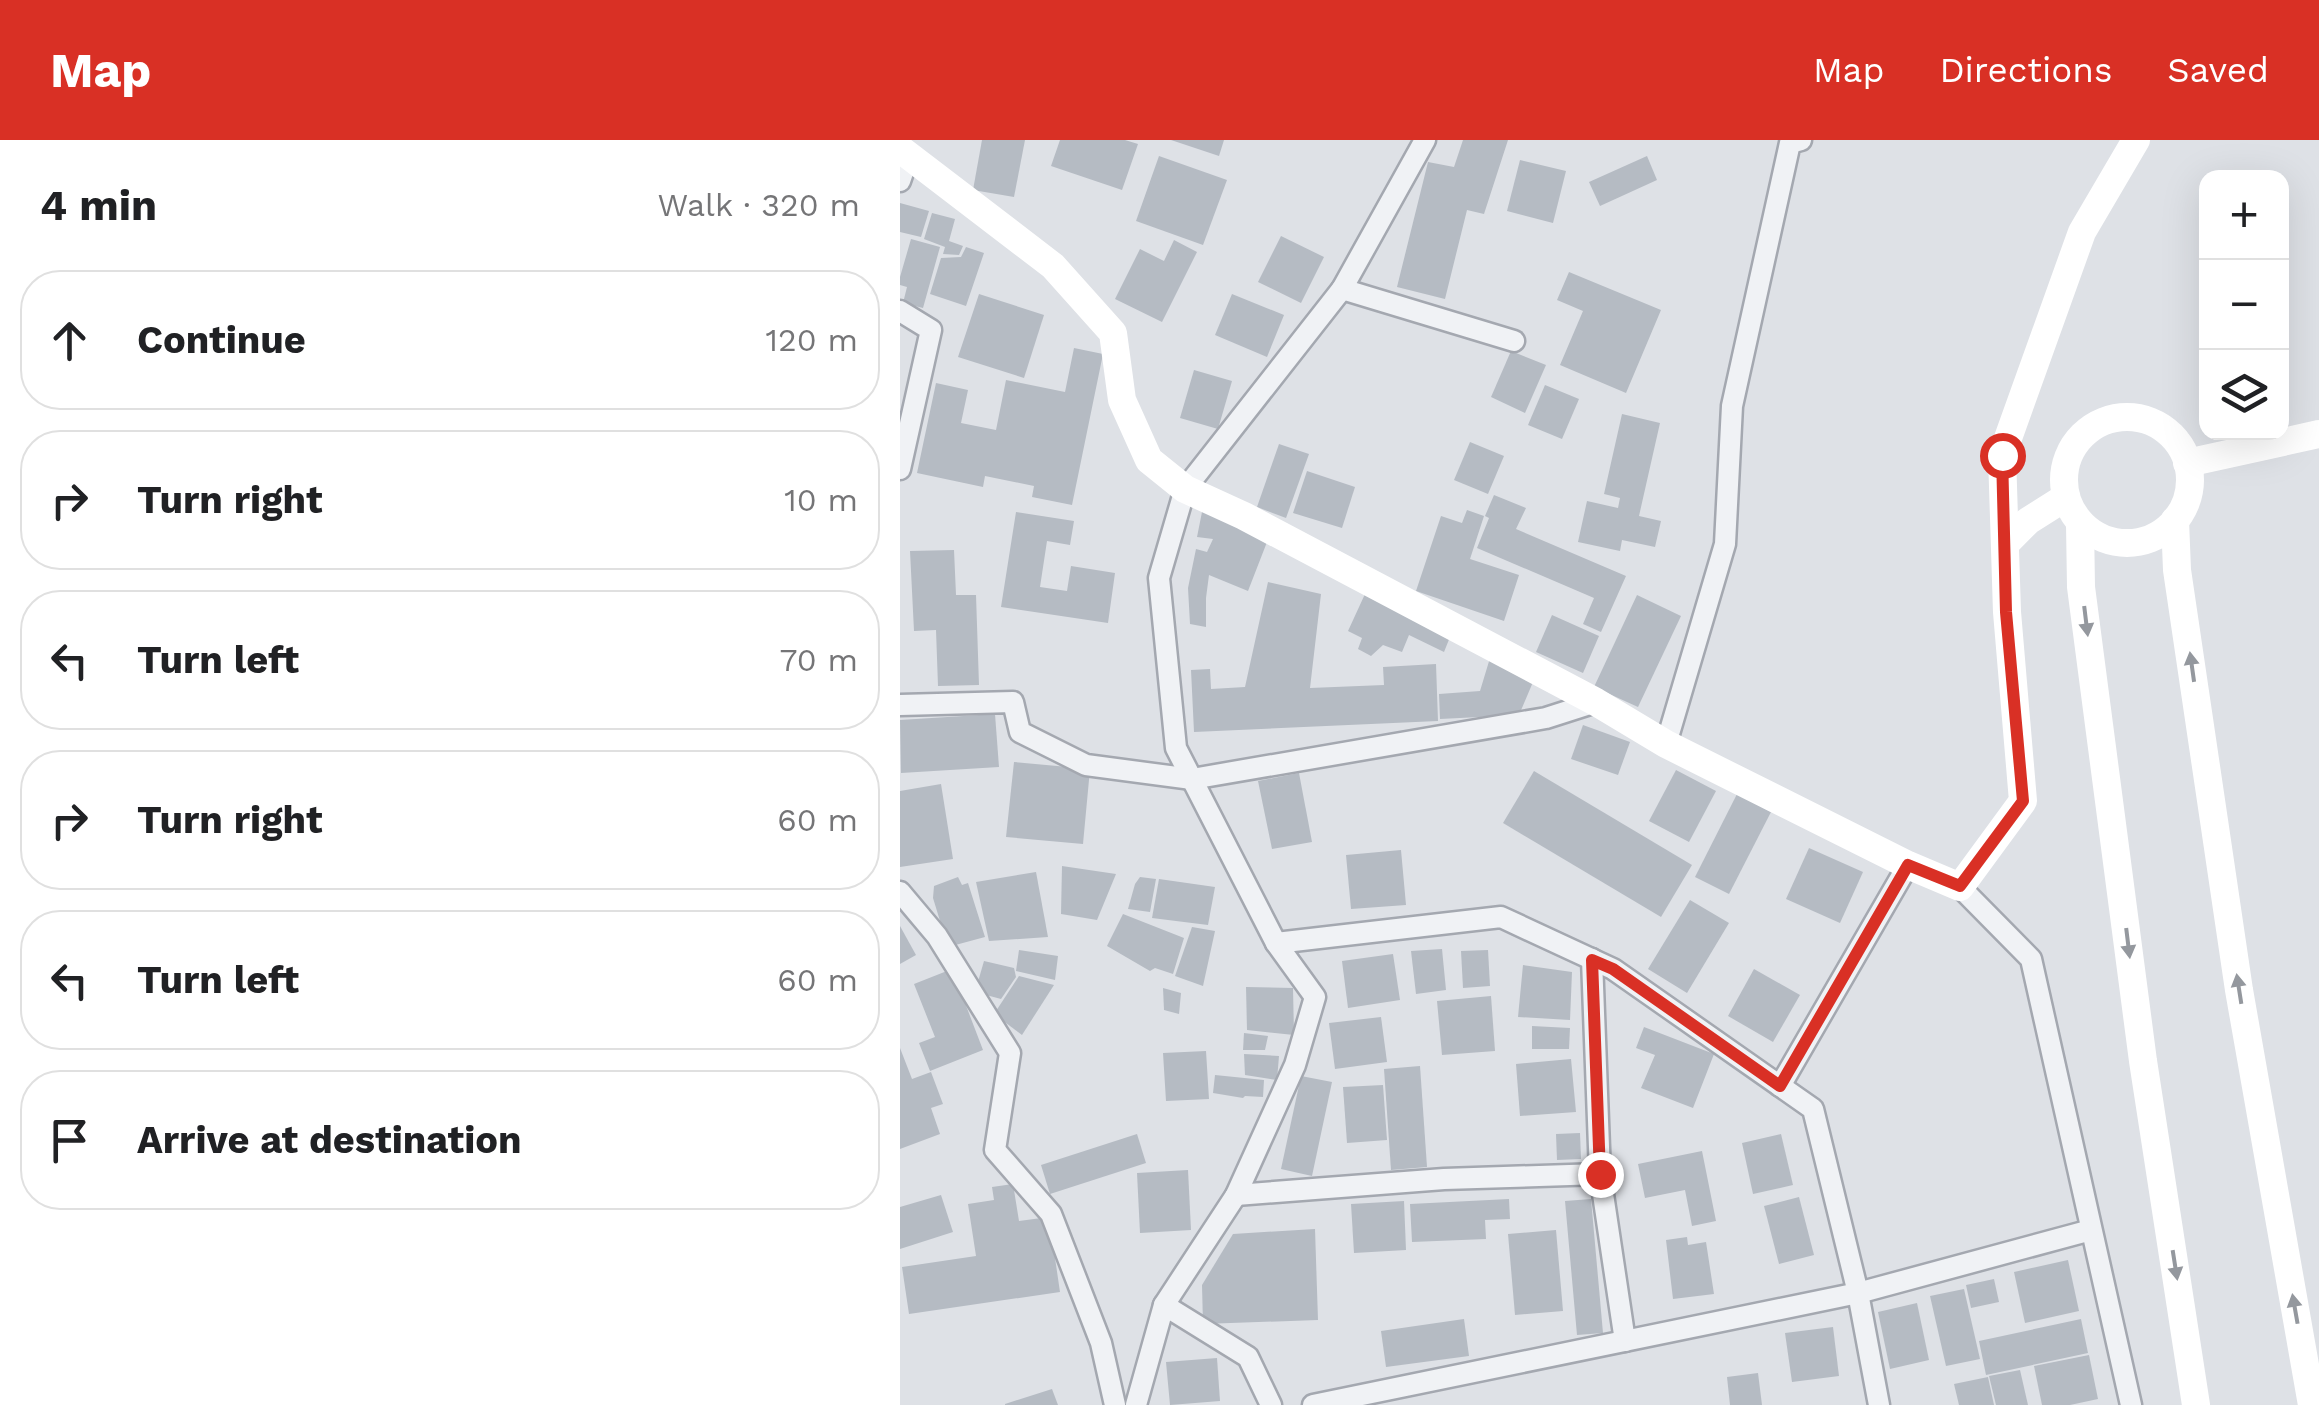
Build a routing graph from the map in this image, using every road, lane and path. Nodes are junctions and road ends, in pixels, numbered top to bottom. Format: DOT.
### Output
graph roads {
  1 [pos="2136,140"];
  2 [pos="1794,141"];
  3 [pos="1419,142"];
  4 [pos="903,162"];
  5 [pos="1342,289"];
  6 [pos="900,311"];
  7 [pos="1514,340"];
  8 [pos="2319,434"];
  9 [pos="2187,463"];
  10 [pos="900,469"];
  11 [pos="1185,488"];
  12 [pos="2066,497"];
  13 [pos="2175,520"];
  14 [pos="2080,524"];
  15 [pos="2005,544"];
  16 [pos="1596,702"];
  17 [pos="900,705"];
  18 [pos="1666,744"];
  19 [pos="1192,779"];
  20 [pos="1908,865"];
  21 [pos="1960,886"];
  22 [pos="900,892"];
  23 [pos="1276,943"];
  24 [pos="1592,960"];
  25 [pos="1780,1086"];
  26 [pos="1600,1174"];
  27 [pos="1236,1195"];
  28 [pos="2091,1230"];
  29 [pos="1858,1293"];
  30 [pos="1164,1306"];
  31 [pos="1625,1341"];
  32 [pos="1368,1399"];
  33 [pos="1116,1405"];
  34 [pos="1136,1405"];
  35 [pos="1271,1405"];
  36 [pos="1312,1405"];
  37 [pos="1879,1405"];
  38 [pos="2130,1405"];
  39 [pos="2196,1405"];
  40 [pos="2312,1405"];
  1 -- 15 [label="street"];
  2 -- 18 [label="street"];
  3 -- 5 [label="street"];
  4 -- 11 [label="street"];
  5 -- 7 [label="street"];
  5 -- 11 [label="street"];
  6 -- 10 [label="street"];
  8 -- 9 [label="street"];
  9 -- 12 [label="street"];
  9 -- 13 [label="street"];
  11 -- 16 [label="street"];
  11 -- 19 [label="street"];
  12 -- 14 [label="street"];
  12 -- 15 [label="street"];
  13 -- 14 [label="street"];
  40 -- 13 [label="street, one-way"];
  14 -- 39 [label="street, one-way"];
  15 -- 21 [label="street"];
  16 -- 18 [label="street"];
  16 -- 19 [label="street"];
  17 -- 19 [label="street"];
  18 -- 20 [label="street"];
  19 -- 23 [label="street"];
  20 -- 21 [label="street"];
  20 -- 25 [label="street"];
  21 -- 28 [label="street"];
  22 -- 33 [label="street"];
  23 -- 24 [label="street"];
  23 -- 27 [label="street"];
  24 -- 25 [label="street"];
  24 -- 26 [label="street"];
  25 -- 29 [label="street"];
  26 -- 27 [label="street"];
  26 -- 31 [label="street"];
  27 -- 30 [label="street"];
  28 -- 29 [label="street"];
  28 -- 38 [label="street"];
  29 -- 31 [label="street"];
  29 -- 37 [label="street"];
  30 -- 34 [label="street"];
  30 -- 35 [label="street"];
  31 -- 32 [label="street"];
  32 -- 36 [label="street"];
}
